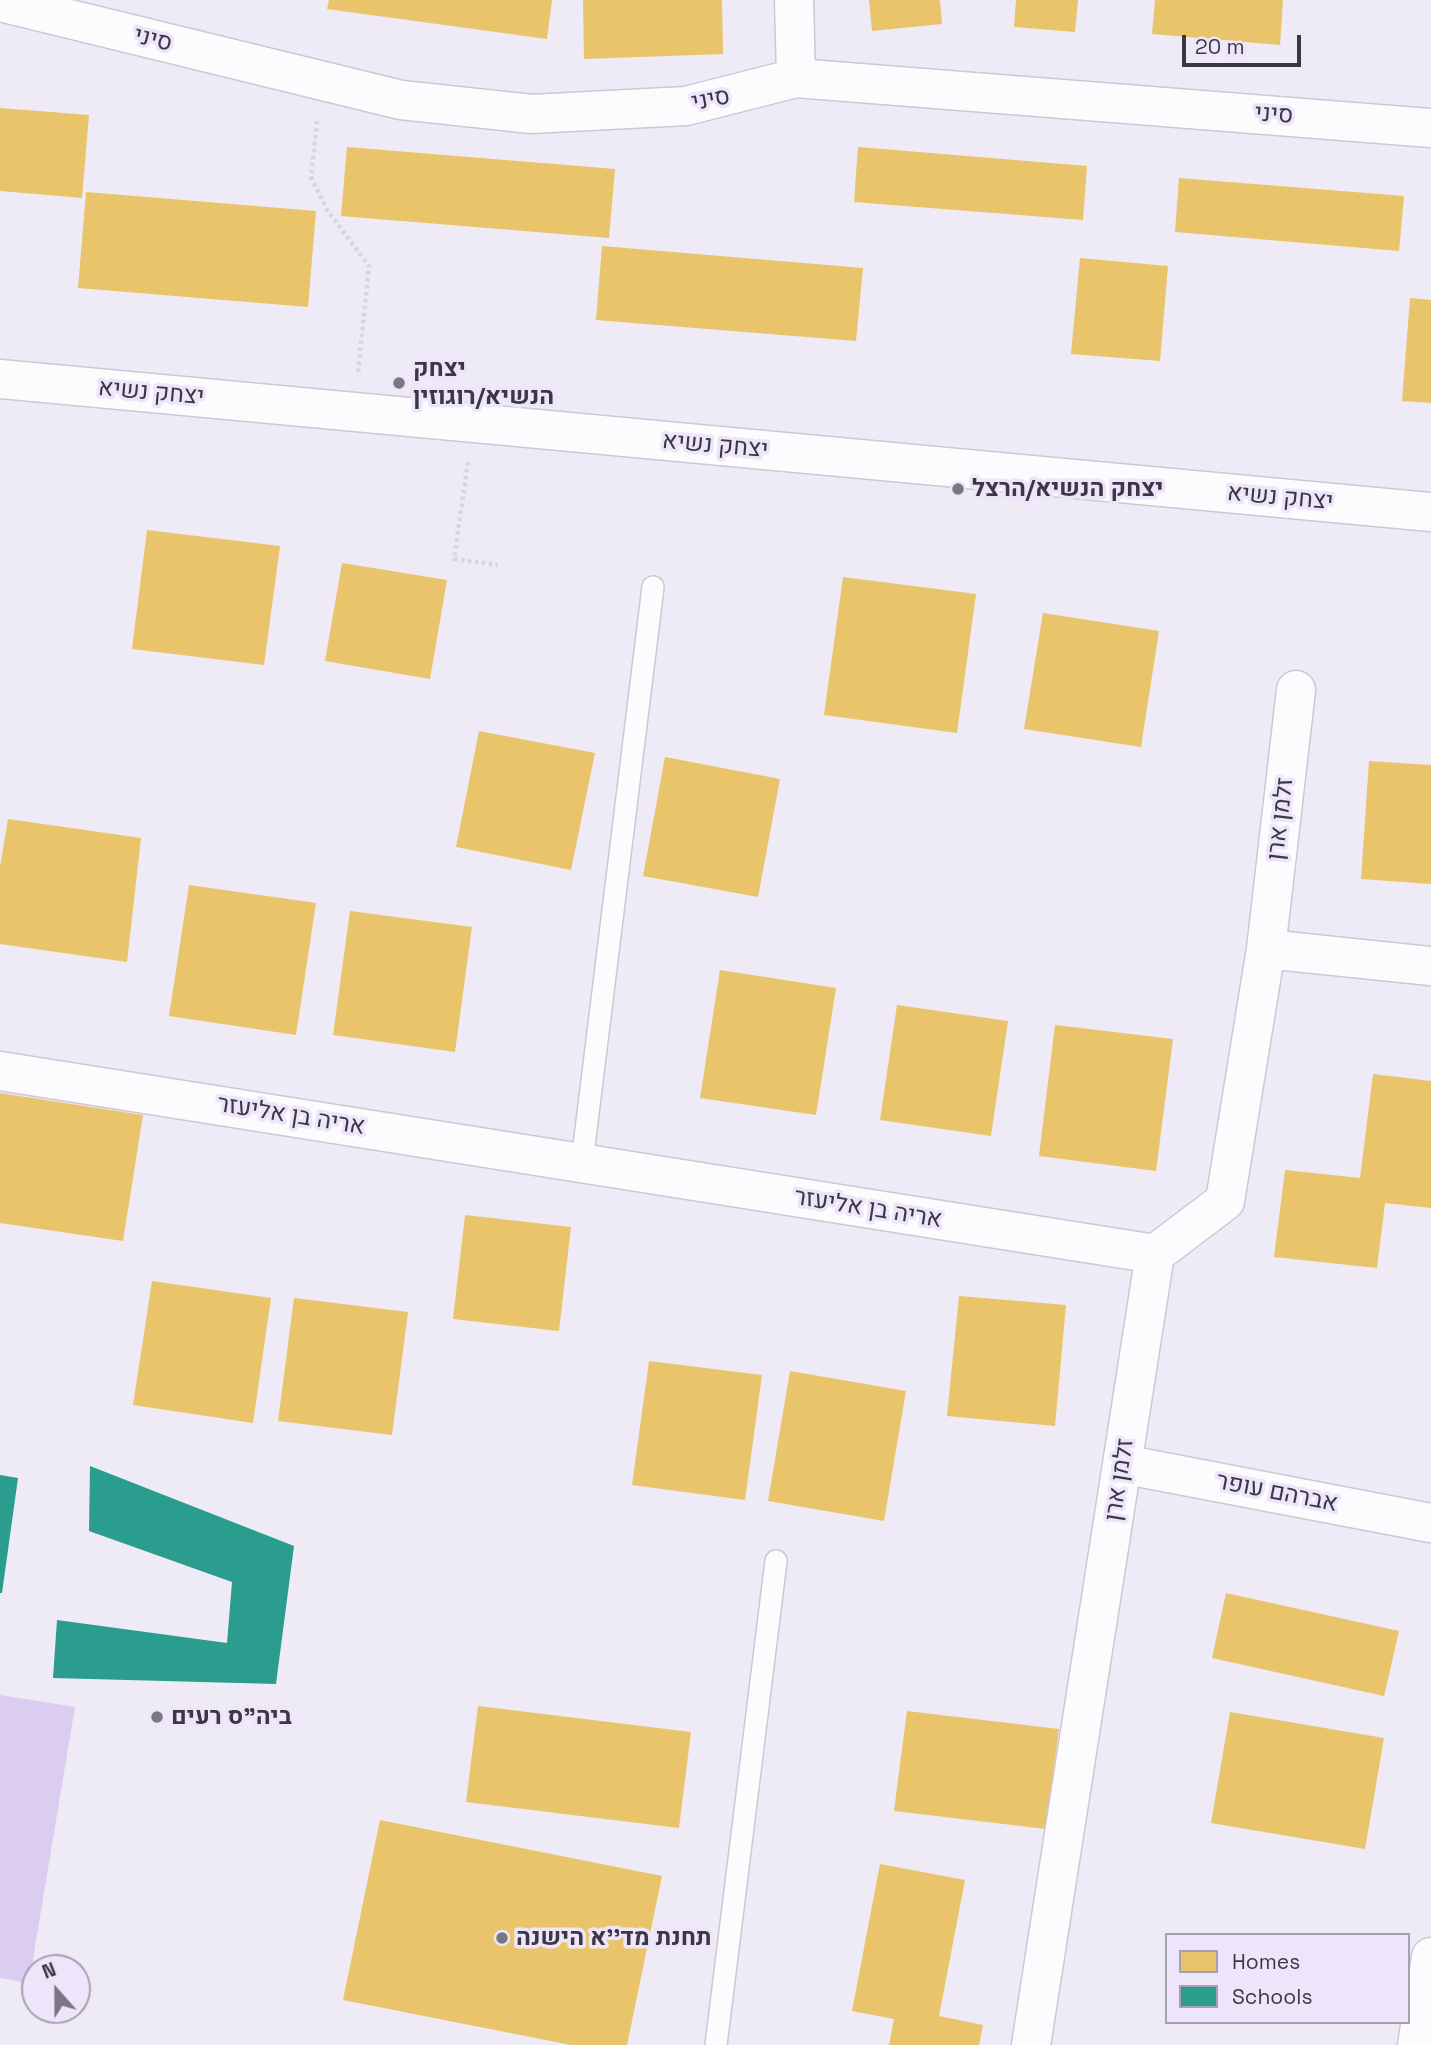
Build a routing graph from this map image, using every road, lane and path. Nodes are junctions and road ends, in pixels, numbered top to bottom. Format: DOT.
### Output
graph roads {
  1 [pos="794,0"];
  2 [pos="0,2"];
  3 [pos="796,78"];
  4 [pos="321,80"];
  5 [pos="1431,128"];
  6 [pos="0,379"];
  7 [pos="354,412"];
  8 [pos="462,504"];
  9 [pos="1431,512"];
  10 [pos="498,565"];
  11 [pos="653,587"];
  12 [pos="1296,690"];
  13 [pos="1266,949"];
  14 [pos="1431,966"];
  15 [pos="0,1070"];
  16 [pos="582,1162"];
  17 [pos="1155,1254"];
  18 [pos="1122,1464"];
  19 [pos="1431,1522"];
  20 [pos="776,1561"];
  21 [pos="1431,1957"];
  22 [pos="716,2045"];
  23 [pos="1031,2045"];
  24 [pos="1417,2045"];
  1 -- 3 [label="street"];
  2 -- 4 [label="street, סיני"];
  3 -- 4 [label="street, סיני"];
  3 -- 5 [label="street, סיני"];
  4 -- 7 [label="path"];
  6 -- 7 [label="street, יצחק נשיא"];
  7 -- 9 [label="street, יצחק נשיא"];
  8 -- 10 [label="path"];
  11 -- 16 [label="lane"];
  12 -- 13 [label="street, זלמן ארן"];
  13 -- 14 [label="street"];
  13 -- 17 [label="street, זלמן ארן"];
  15 -- 16 [label="street, אריה בן אליעזר"];
  16 -- 17 [label="street, אריה בן אליעזר"];
  17 -- 18 [label="street, זלמן ארן"];
  18 -- 19 [label="street, אברהם עופר"];
  18 -- 23 [label="street, זלמן ארן"];
  20 -- 22 [label="lane"];
  21 -- 24 [label="street"];
}
